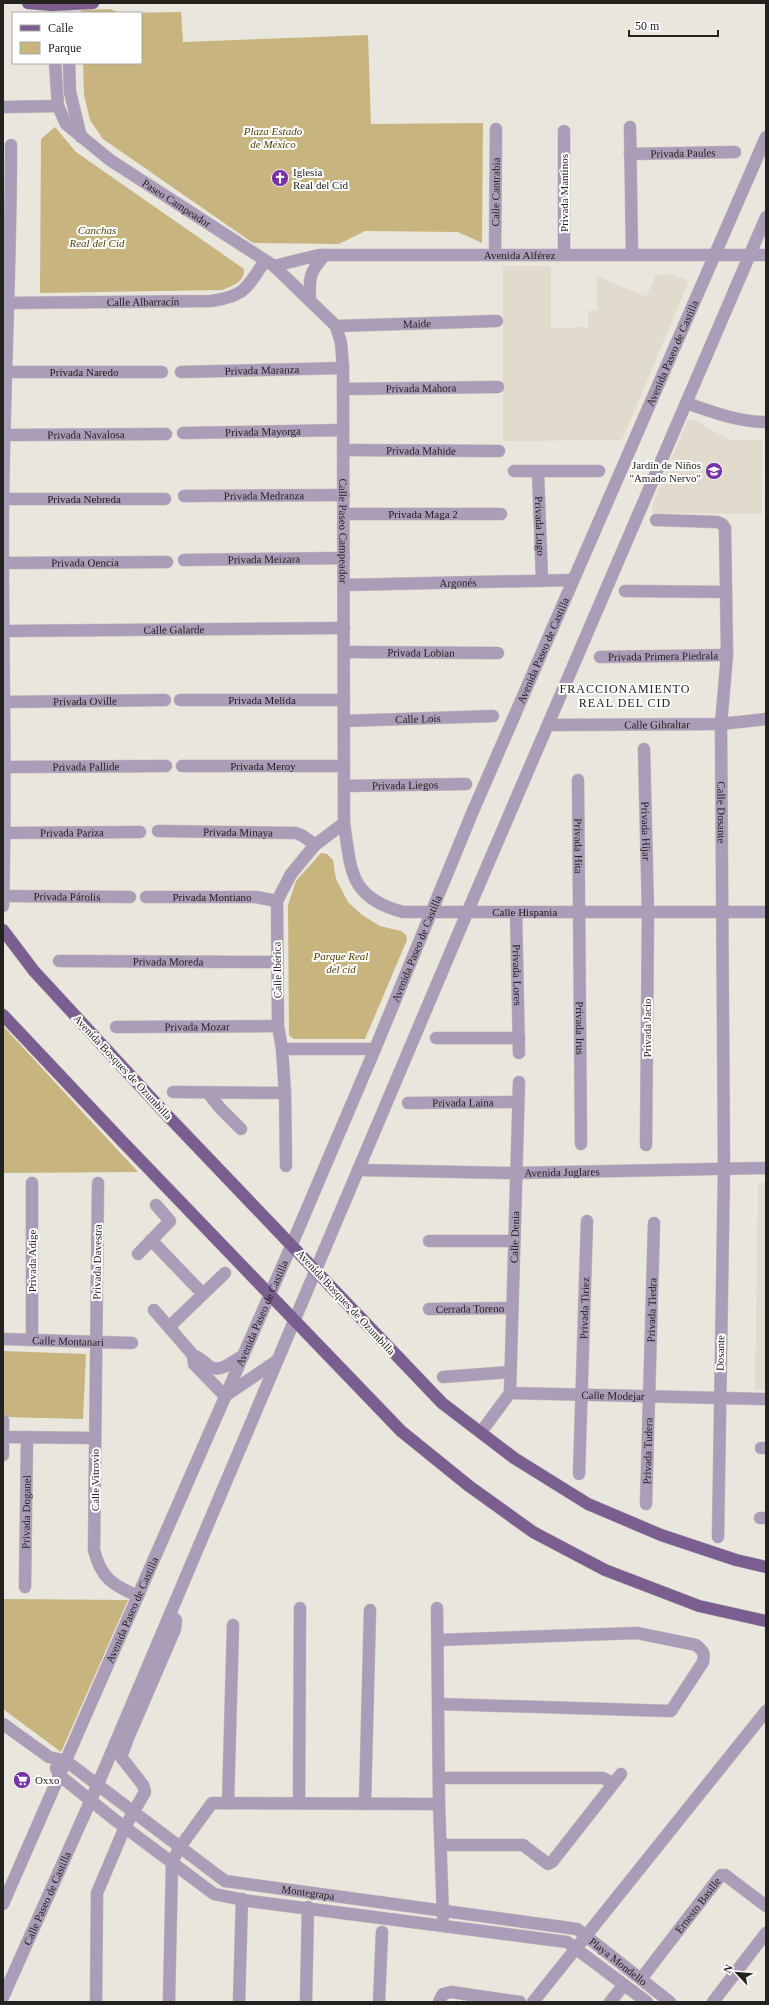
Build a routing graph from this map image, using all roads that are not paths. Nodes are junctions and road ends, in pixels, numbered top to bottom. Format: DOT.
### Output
graph roads {
  1 [pos="28,3"];
  2 [pos="93,3"];
  3 [pos="52,9"];
  4 [pos="66,9"];
  5 [pos="55,64"];
  6 [pos="69,64"];
  7 [pos="55,92"];
  8 [pos="70,92"];
  9 [pos="58,106"];
  10 [pos="3,107"];
  11 [pos="630,127"];
  12 [pos="496,129"];
  13 [pos="564,131"];
  14 [pos="81,137"];
  15 [pos="766,137"];
  16 [pos="11,145"];
  17 [pos="735,152"];
  18 [pos="630,154"];
  19 [pos="7,170"];
  20 [pos="766,218"];
  21 [pos="7,233"];
  22 [pos="564,254"];
  23 [pos="632,254"];
  24 [pos="325,255"];
  25 [pos="495,255"];
  26 [pos="766,255"];
  27 [pos="714,256"];
  28 [pos="750,256"];
  29 [pos="270,264"];
  30 [pos="310,300"];
  31 [pos="6,303"];
  32 [pos="497,322"];
  33 [pos="336,326"];
  34 [pos="343,368"];
  35 [pos="5,372"];
  36 [pos="162,372"];
  37 [pos="180,372"];
  38 [pos="498,387"];
  39 [pos="343,389"];
  40 [pos="686,403"];
  41 [pos="766,422"];
  42 [pos="343,430"];
  43 [pos="183,433"];
  44 [pos="166,434"];
  45 [pos="4,440"];
  46 [pos="343,450"];
  47 [pos="499,451"];
  48 [pos="514,471"];
  49 [pos="599,471"];
  50 [pos="538,472"];
  51 [pos="344,494"];
  52 [pos="184,496"];
  53 [pos="4,499"];
  54 [pos="165,499"];
  55 [pos="3,510"];
  56 [pos="344,514"];
  57 [pos="501,514"];
  58 [pos="656,520"];
  59 [pos="344,558"];
  60 [pos="184,560"];
  61 [pos="168,562"];
  62 [pos="3,563"];
  63 [pos="3,578"];
  64 [pos="542,580"];
  65 [pos="572,580"];
  66 [pos="344,585"];
  67 [pos="625,591"];
  68 [pos="726,592"];
  69 [pos="344,628"];
  70 [pos="5,631"];
  71 [pos="4,646"];
  72 [pos="344,652"];
  73 [pos="498,653"];
  74 [pos="727,655"];
  75 [pos="600,657"];
  76 [pos="165,700"];
  77 [pos="180,700"];
  78 [pos="344,700"];
  79 [pos="5,702"];
  80 [pos="493,716"];
  81 [pos="766,719"];
  82 [pos="344,721"];
  83 [pos="721,724"];
  84 [pos="548,725"];
  85 [pos="644,749"];
  86 [pos="166,766"];
  87 [pos="182,766"];
  88 [pos="344,766"];
  89 [pos="6,767"];
  90 [pos="578,780"];
  91 [pos="466,784"];
  92 [pos="344,786"];
  93 [pos="344,823"];
  94 [pos="158,831"];
  95 [pos="5,832"];
  96 [pos="140,832"];
  97 [pos="315,845"];
  98 [pos="4,896"];
  99 [pos="130,897"];
  100 [pos="146,897"];
  101 [pos="277,901"];
  102 [pos="3,906"];
  103 [pos="722,911"];
  104 [pos="516,912"];
  105 [pos="580,912"];
  106 [pos="648,912"];
  107 [pos="766,912"];
  108 [pos="431,913"];
  109 [pos="467,913"];
  110 [pos="3,930"];
  111 [pos="60,961"];
  112 [pos="276,962"];
  113 [pos="3,1015"];
  114 [pos="278,1026"];
  115 [pos="116,1027"];
  116 [pos="436,1038"];
  117 [pos="519,1038"];
  118 [pos="282,1049"];
  119 [pos="375,1049"];
  120 [pos="519,1053"];
  121 [pos="519,1082"];
  122 [pos="173,1092"];
  123 [pos="285,1093"];
  124 [pos="209,1094"];
  125 [pos="518,1102"];
  126 [pos="408,1103"];
  127 [pos="241,1129"];
  128 [pos="581,1144"];
  129 [pos="646,1144"];
  130 [pos="286,1166"];
  131 [pos="724,1168"];
  132 [pos="766,1168"];
  133 [pos="359,1170"];
  134 [pos="516,1173"];
  135 [pos="32,1183"];
  136 [pos="98,1183"];
  137 [pos="156,1205"];
  138 [pos="587,1221"];
  139 [pos="654,1224"];
  140 [pos="151,1240"];
  141 [pos="429,1241"];
  142 [pos="514,1241"];
  143 [pos="292,1244"];
  144 [pos="138,1254"];
  145 [pos="316,1269"];
  146 [pos="225,1272"];
  147 [pos="203,1294"];
  148 [pos="270,1295"];
  149 [pos="512,1308"];
  150 [pos="429,1309"];
  151 [pos="154,1310"];
  152 [pos="293,1319"];
  153 [pos="169,1327"];
  154 [pos="3,1339"];
  155 [pos="32,1340"];
  156 [pos="96,1342"];
  157 [pos="132,1343"];
  158 [pos="243,1356"];
  159 [pos="275,1362"];
  160 [pos="510,1372"];
  161 [pos="212,1375"];
  162 [pos="443,1377"];
  163 [pos="510,1393"];
  164 [pos="225,1396"];
  165 [pos="581,1396"];
  166 [pos="648,1397"];
  167 [pos="719,1398"];
  168 [pos="766,1399"];
  169 [pos="3,1420"];
  170 [pos="481,1432"];
  171 [pos="3,1437"];
  172 [pos="27,1437"];
  173 [pos="95,1438"];
  174 [pos="3,1455"];
  175 [pos="579,1474"];
  176 [pos="646,1504"];
  177 [pos="718,1537"];
  178 [pos="766,1567"];
  179 [pos="25,1587"];
  180 [pos="138,1596"];
  181 [pos="300,1608"];
  182 [pos="437,1608"];
  183 [pos="370,1610"];
  184 [pos="170,1614"];
  185 [pos="766,1621"];
  186 [pos="233,1625"];
  187 [pos="438,1640"];
  188 [pos="439,1704"];
  189 [pos="766,1711"];
  190 [pos="3,1724"];
  191 [pos="49,1757"];
  192 [pos="66,1761"];
  193 [pos="59,1775"];
  194 [pos="439,1778"];
  195 [pos="98,1784"];
  196 [pos="112,1795"];
  197 [pos="90,1800"];
  198 [pos="299,1802"];
  199 [pos="228,1803"];
  200 [pos="365,1804"];
  201 [pos="439,1804"];
  202 [pos="102,1809"];
  203 [pos="134,1812"];
  204 [pos="125,1827"];
  205 [pos="441,1845"];
  206 [pos="180,1847"];
  207 [pos="172,1862"];
  208 [pos="242,1899"];
  209 [pos="3,1904"];
  210 [pos="766,1906"];
  211 [pos="308,1907"];
  212 [pos="444,1911"];
  213 [pos="442,1924"];
  214 [pos="382,1932"];
  215 [pos="766,1933"];
  216 [pos="586,1936"];
  217 [pos="576,1948"];
  218 [pos="641,1979"];
  219 [pos="624,1985"];
  220 [pos="3,1997"];
  221 [pos="96,2002"];
  222 [pos="169,2002"];
  223 [pos="239,2002"];
  224 [pos="306,2002"];
  225 [pos="380,2002"];
  226 [pos="439,2002"];
  227 [pos="520,2002"];
  228 [pos="533,2002"];
  229 [pos="610,2002"];
  230 [pos="647,2002"];
  231 [pos="670,2002"];
  232 [pos="713,2002"];
  1 -- 3 [label="main road"];
  2 -- 4 [label="main road"];
  3 -- 4 [label="main road"];
  5 -- 7 [label="street, Paseo Campeador"];
  6 -- 8 [label="street"];
  7 -- 8 [label="street"];
  7 -- 9 [label="street, Paseo Campeador"];
  8 -- 14 [label="street"];
  9 -- 10 [label="street"];
  9 -- 14 [label="street, Paseo Campeador"];
  11 -- 18 [label="street"];
  12 -- 25 [label="street, Calle Cantrabia"];
  13 -- 22 [label="street, Privada Mantinos"];
  14 -- 29 [label="street, Paseo Campeador"];
  15 -- 27 [label="street, Avenida Paseo de Castilla"];
  16 -- 19 [label="street"];
  17 -- 18 [label="street, Privada Paules"];
  18 -- 23 [label="street"];
  19 -- 21 [label="street"];
  20 -- 28 [label="street"];
  21 -- 31 [label="street"];
  22 -- 23 [label="street, Avenida Alférez"];
  22 -- 25 [label="street, Avenida Alférez"];
  23 -- 27 [label="street, Avenida Alférez"];
  24 -- 25 [label="street, Avenida Alférez"];
  24 -- 29 [label="street, Avenida Alférez"];
  24 -- 30 [label="street"];
  26 -- 28 [label="street, Avenida Alférez"];
  27 -- 28 [label="street, Avenida Alférez"];
  27 -- 65 [label="street, Avenida Paseo de Castilla"];
  28 -- 40 [label="street"];
  29 -- 30 [label="street, Calle Paseo Campeador"];
  29 -- 31 [label="street, Calle Albarracín"];
  30 -- 33 [label="street, Calle Paseo Campeador"];
  31 -- 35 [label="street"];
  32 -- 33 [label="street, Maide"];
  33 -- 34 [label="street, Calle Paseo Campeador"];
  34 -- 37 [label="street, Privada Maranza"];
  34 -- 39 [label="street, Calle Paseo Campeador"];
  35 -- 36 [label="street, Privada Naredo"];
  35 -- 45 [label="street"];
  38 -- 39 [label="street, Privada Mahora"];
  39 -- 42 [label="street, Calle Paseo Campeador"];
  40 -- 41 [label="street"];
  40 -- 84 [label="street"];
  42 -- 43 [label="street, Privada Mayorga"];
  42 -- 46 [label="street, Calle Paseo Campeador"];
  44 -- 45 [label="street, Privada Navalosa"];
  45 -- 53 [label="street"];
  46 -- 47 [label="street, Privada Mahide"];
  46 -- 51 [label="street, Calle Paseo Campeador"];
  48 -- 50 [label="street"];
  49 -- 50 [label="street"];
  50 -- 64 [label="street, Privada Lugo"];
  51 -- 52 [label="street, Privada Medranza"];
  51 -- 56 [label="street, Calle Paseo Campeador"];
  53 -- 54 [label="street, Privada Nebreda"];
  53 -- 55 [label="street"];
  55 -- 62 [label="street"];
  56 -- 57 [label="street, Privada Maga 2"];
  56 -- 59 [label="street, Calle Paseo Campeador"];
  58 -- 68 [label="street, Calle Dosante"];
  59 -- 60 [label="street, Privada Meizara"];
  59 -- 66 [label="street, Calle Paseo Campeador"];
  61 -- 62 [label="street, Privada Oencia"];
  62 -- 63 [label="street"];
  63 -- 70 [label="street"];
  64 -- 65 [label="street, Argonés"];
  64 -- 66 [label="street, Argonés"];
  65 -- 108 [label="street, Avenida Paseo de Castilla"];
  66 -- 69 [label="street, Calle Paseo Campeador"];
  67 -- 68 [label="street"];
  68 -- 74 [label="street, Calle Dosante"];
  69 -- 70 [label="street, Calle Galarde"];
  69 -- 72 [label="street, Calle Paseo Campeador"];
  70 -- 71 [label="street"];
  71 -- 79 [label="street"];
  72 -- 73 [label="street, Privada Lobian"];
  72 -- 78 [label="street, Calle Paseo Campeador"];
  74 -- 75 [label="street, Privada Primera Piedrala"];
  74 -- 83 [label="street, Calle Dosante"];
  76 -- 79 [label="street, Privada Oville"];
  77 -- 78 [label="street, Privada Melida"];
  78 -- 82 [label="street, Calle Paseo Campeador"];
  79 -- 89 [label="street"];
  80 -- 82 [label="street, Calle Lois"];
  81 -- 83 [label="street, Calle Gibraltar"];
  82 -- 88 [label="street, Calle Paseo Campeador"];
  83 -- 84 [label="street, Calle Gibraltar"];
  83 -- 103 [label="street, Calle Dosante"];
  84 -- 109 [label="street"];
  85 -- 106 [label="street, Privada Híjar"];
  86 -- 89 [label="street, Privada Pallide"];
  87 -- 88 [label="street, Privada Meroy"];
  88 -- 92 [label="street, Calle Paseo Campeador"];
  89 -- 95 [label="street"];
  90 -- 105 [label="street, Privada Hita"];
  91 -- 92 [label="street, Privada Liegos"];
  92 -- 93 [label="street, Calle Paseo Campeador"];
  93 -- 97 [label="street, Calle Ibérica"];
  93 -- 108 [label="street, Calle Hispania"];
  94 -- 97 [label="street, Privada Minaya"];
  95 -- 96 [label="street, Privada Pariza"];
  95 -- 98 [label="street"];
  97 -- 101 [label="street, Calle Ibérica"];
  98 -- 99 [label="street, Privada Párolis"];
  98 -- 102 [label="street"];
  100 -- 101 [label="street, Privada Montiano"];
  101 -- 112 [label="street, Calle Ibérica"];
  103 -- 106 [label="street, Calle Hispania"];
  103 -- 107 [label="street, Calle Hispania"];
  103 -- 131 [label="street, Calle Dosante"];
  104 -- 105 [label="street, Calle Hispania"];
  104 -- 109 [label="street, Calle Hispania"];
  104 -- 117 [label="street, Privada Lores"];
  105 -- 106 [label="street, Calle Hispania"];
  105 -- 128 [label="street, Privada Irus"];
  106 -- 129 [label="street, Privada Jacio"];
  108 -- 109 [label="street, Calle Hispania"];
  108 -- 119 [label="street, Avenida Paseo de Castilla"];
  109 -- 133 [label="street"];
  110 -- 143 [label="main road, Avenida Bosques de Ozumbilla"];
  111 -- 112 [label="street, Privada Moreda"];
  112 -- 114 [label="street, Calle Ibérica"];
  113 -- 148 [label="main road"];
  114 -- 115 [label="street, Privada Mozar"];
  114 -- 118 [label="street, Calle Ibérica"];
  116 -- 117 [label="street"];
  117 -- 120 [label="street, Privada Lores"];
  118 -- 119 [label="street"];
  118 -- 123 [label="street, Calle Ibérica"];
  119 -- 143 [label="street, Avenida Paseo de Castilla"];
  121 -- 125 [label="street, Calle Denia"];
  122 -- 124 [label="street"];
  123 -- 124 [label="street"];
  123 -- 130 [label="street, Calle Ibérica"];
  124 -- 127 [label="street"];
  125 -- 126 [label="street, Privada Laina"];
  125 -- 134 [label="street, Calle Denia"];
  131 -- 132 [label="street, Avenida Juglares"];
  131 -- 134 [label="street, Avenida Juglares"];
  131 -- 167 [label="street, Dosante"];
  133 -- 134 [label="street, Avenida Juglares"];
  133 -- 145 [label="street"];
  134 -- 142 [label="street, Calle Denia"];
  135 -- 155 [label="street, Privada Adige"];
  136 -- 156 [label="street, Privada Davestra"];
  137 -- 140 [label="street"];
  138 -- 165 [label="street, Privada Tiriez"];
  139 -- 166 [label="street, Privada Tiedra"];
  140 -- 144 [label="street"];
  140 -- 147 [label="street"];
  141 -- 142 [label="street"];
  142 -- 149 [label="street, Calle Denia"];
  143 -- 145 [label="main road, Avenida Bosques de Ozumbilla"];
  143 -- 148 [label="street, Avenida Paseo de Castilla"];
  145 -- 152 [label="street"];
  145 -- 170 [label="main road, Avenida Bosques de Ozumbilla"];
  146 -- 147 [label="street"];
  147 -- 153 [label="street"];
  148 -- 152 [label="main road"];
  148 -- 158 [label="street, Avenida Paseo de Castilla"];
  149 -- 150 [label="street, Cerrada Toreno"];
  149 -- 160 [label="street, Calle Denia"];
  151 -- 153 [label="street"];
  152 -- 159 [label="street"];
  152 -- 185 [label="main road"];
  153 -- 161 [label="street"];
  154 -- 155 [label="street, Calle Montanari"];
  155 -- 156 [label="street, Calle Montanari"];
  156 -- 157 [label="street, Calle Montanari"];
  156 -- 173 [label="street, Calle Vitrovio"];
  158 -- 161 [label="street"];
  158 -- 164 [label="street, Avenida Paseo de Castilla"];
  159 -- 164 [label="street"];
  159 -- 184 [label="street"];
  160 -- 162 [label="street"];
  160 -- 163 [label="street, Calle Denia"];
  161 -- 164 [label="street"];
  163 -- 165 [label="street, Calle Modejar"];
  163 -- 170 [label="street"];
  164 -- 180 [label="street, Avenida Paseo de Castilla"];
  165 -- 166 [label="street, Calle Modejar"];
  165 -- 175 [label="street, Privada Tiriez"];
  166 -- 167 [label="street, Calle Modejar"];
  166 -- 176 [label="street, Privada Tudera"];
  167 -- 168 [label="street, Calle Modejar"];
  167 -- 177 [label="street, Dosante"];
  169 -- 171 [label="street"];
  170 -- 178 [label="main road, Avenida Bosques de Ozumbilla"];
  171 -- 172 [label="street"];
  171 -- 174 [label="street"];
  172 -- 173 [label="street"];
  172 -- 179 [label="street, Privada Doganel"];
  173 -- 180 [label="street, Calle Vitrovio"];
  180 -- 192 [label="street, Avenida Paseo de Castilla"];
  181 -- 198 [label="street"];
  182 -- 187 [label="street"];
  183 -- 200 [label="street"];
  184 -- 195 [label="street"];
  184 -- 203 [label="street"];
  186 -- 199 [label="street"];
  187 -- 188 [label="street"];
  187 -- 188 [label="street"];
  188 -- 194 [label="street"];
  189 -- 216 [label="street"];
  190 -- 191 [label="street"];
  191 -- 192 [label="street"];
  191 -- 193 [label="street"];
  192 -- 193 [label="street"];
  192 -- 195 [label="street, Montegrapa"];
  193 -- 197 [label="street, Montegrapa"];
  193 -- 209 [label="street"];
  194 -- 201 [label="street"];
  194 -- 205 [label="street"];
  195 -- 196 [label="street, Montegrapa"];
  195 -- 197 [label="street"];
  196 -- 202 [label="street"];
  196 -- 203 [label="street, Montegrapa"];
  197 -- 202 [label="street, Montegrapa"];
  197 -- 220 [label="street, Calle Paseo de Castilla"];
  198 -- 199 [label="street"];
  198 -- 200 [label="street"];
  199 -- 206 [label="street"];
  200 -- 201 [label="street"];
  201 -- 205 [label="street"];
  202 -- 204 [label="street, Montegrapa"];
  203 -- 204 [label="street"];
  203 -- 206 [label="street, Montegrapa"];
  204 -- 207 [label="street, Montegrapa"];
  204 -- 221 [label="street"];
  205 -- 212 [label="street"];
  206 -- 207 [label="street"];
  206 -- 212 [label="street, Montegrapa"];
  207 -- 208 [label="street, Montegrapa"];
  207 -- 222 [label="street"];
  208 -- 211 [label="street, Montegrapa"];
  208 -- 223 [label="street"];
  210 -- 218 [label="street, Ernesto Basille"];
  211 -- 213 [label="street, Montegrapa"];
  211 -- 224 [label="street"];
  212 -- 213 [label="street"];
  212 -- 216 [label="street, Montegrapa"];
  213 -- 217 [label="street, Montegrapa"];
  214 -- 225 [label="street"];
  215 -- 232 [label="street"];
  216 -- 217 [label="street"];
  216 -- 218 [label="street, Playa Mondello"];
  217 -- 219 [label="street, Playa Mondello"];
  217 -- 228 [label="street"];
  218 -- 231 [label="street, Playa Mondello"];
  219 -- 229 [label="street"];
  219 -- 230 [label="street, Playa Mondello"];
  226 -- 227 [label="street"];
}
